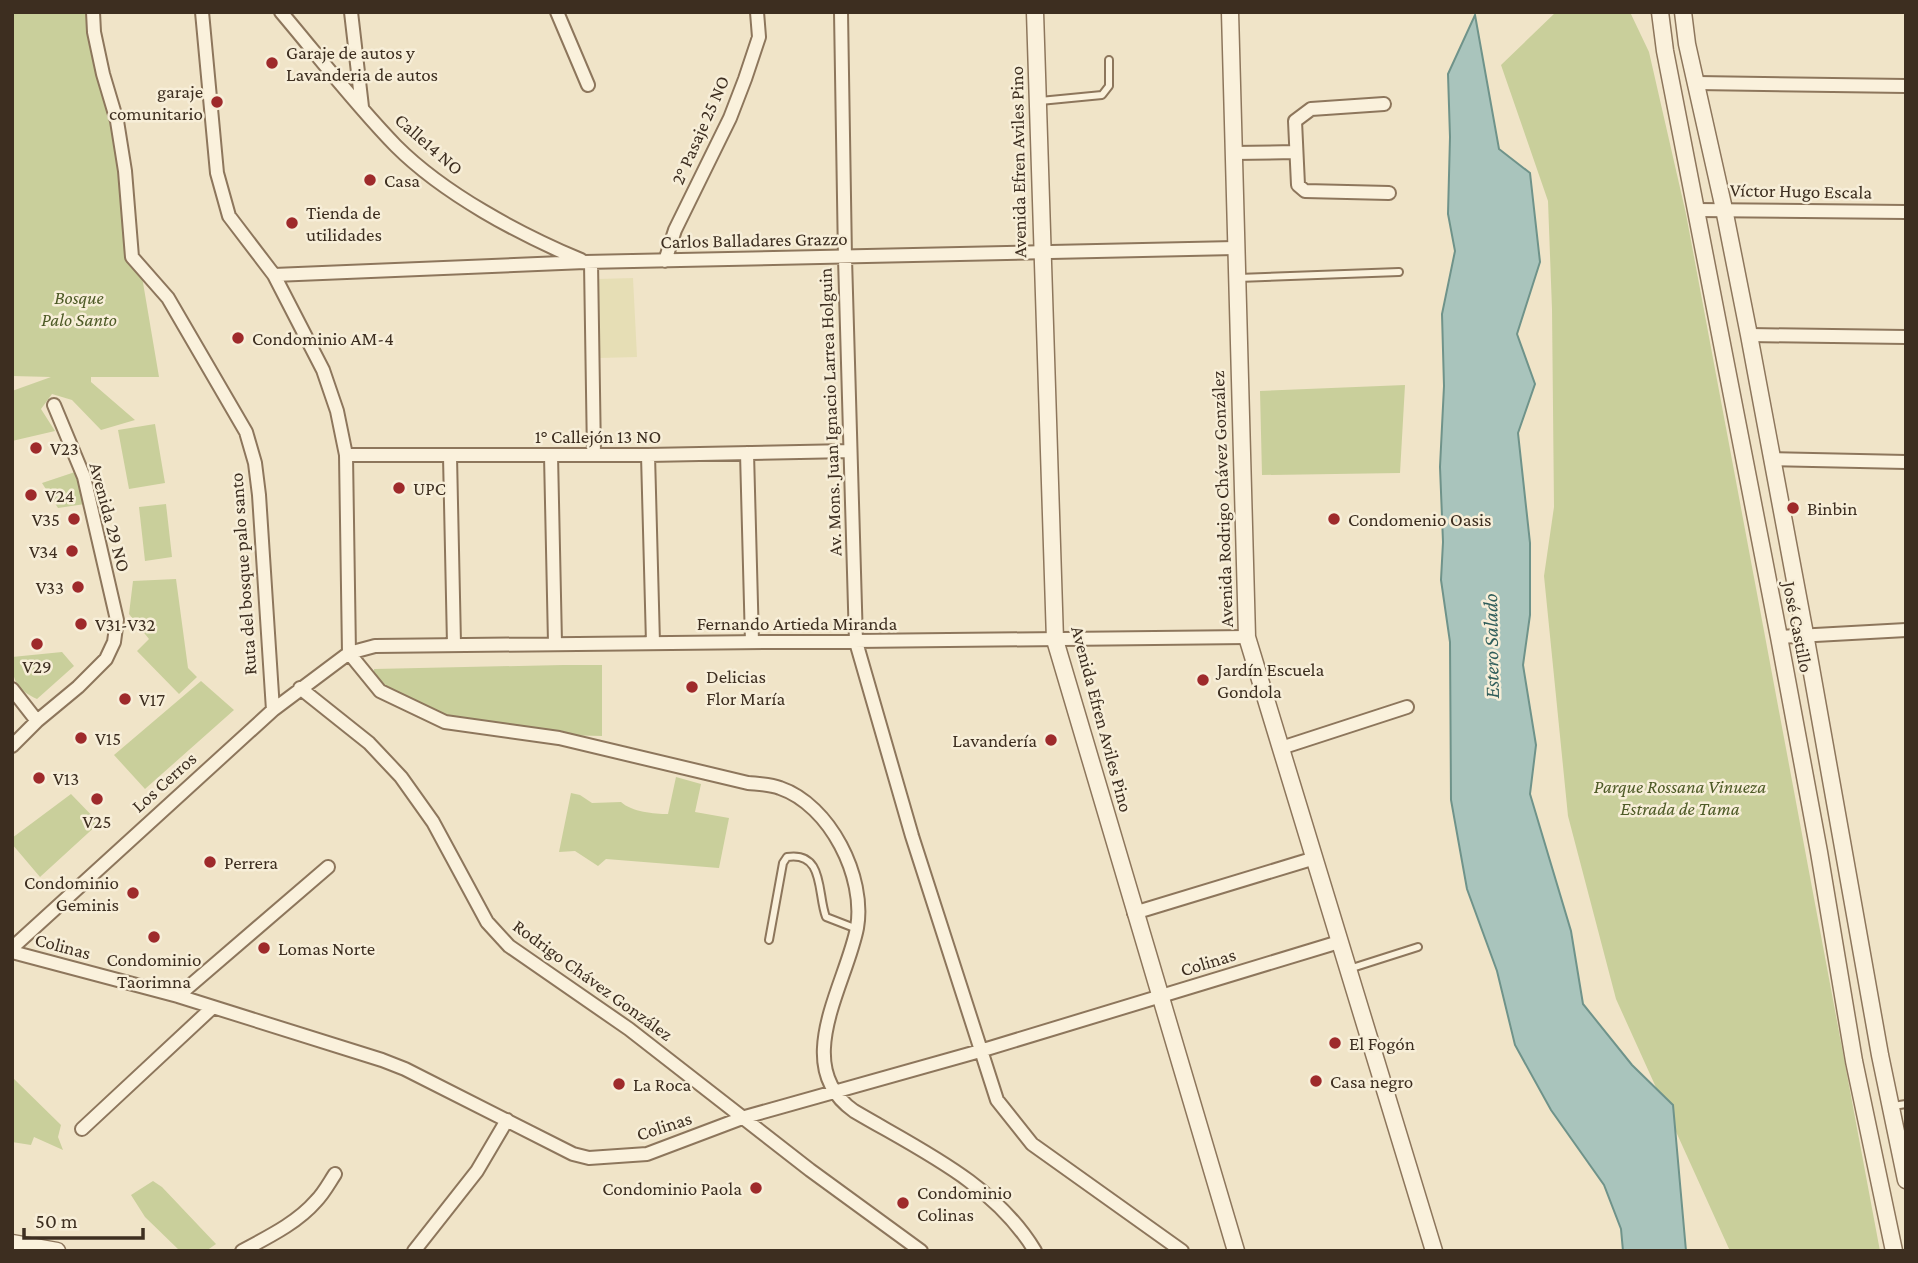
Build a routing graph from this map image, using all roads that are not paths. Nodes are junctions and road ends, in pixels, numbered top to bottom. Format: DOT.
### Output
graph roads {
  1 [pos="93,12"];
  2 [pos="202,12"];
  3 [pos="281,12"];
  4 [pos="351,12"];
  5 [pos="557,12"];
  6 [pos="757,12"];
  7 [pos="841,12"];
  8 [pos="1035,12"];
  9 [pos="1230,12"];
  10 [pos="1649,12"];
  11 [pos="1660,12"];
  12 [pos="1683,12"];
  13 [pos="1665,51"];
  14 [pos="1109,60"];
  15 [pos="1697,82"];
  16 [pos="588,85"];
  17 [pos="1906,86"];
  18 [pos="1038,101"];
  19 [pos="1384,104"];
  20 [pos="362,107"];
  21 [pos="1296,152"];
  22 [pos="1233,153"];
  23 [pos="1389,193"];
  24 [pos="1724,209"];
  25 [pos="1696,210"];
  26 [pos="1906,212"];
  27 [pos="1235,248"];
  28 [pos="1041,253"];
  29 [pos="845,258"];
  30 [pos="665,261"];
  31 [pos="588,262"];
  32 [pos="1398,272"];
  33 [pos="274,275"];
  34 [pos="1236,278"];
  35 [pos="1749,335"];
  36 [pos="1906,337"];
  37 [pos="54,405"];
  38 [pos="850,451"];
  39 [pos="747,453"];
  40 [pos="346,455"];
  41 [pos="551,455"];
  42 [pos="594,455"];
  43 [pos="648,455"];
  44 [pos="450,456"];
  45 [pos="1771,460"];
  46 [pos="1906,462"];
  47 [pos="1906,630"];
  48 [pos="1805,634"];
  49 [pos="1247,637"];
  50 [pos="1779,637"];
  51 [pos="1055,640"];
  52 [pos="752,642"];
  53 [pos="856,642"];
  54 [pos="555,643"];
  55 [pos="653,643"];
  56 [pos="454,644"];
  57 [pos="349,653"];
  58 [pos="300,688"];
  59 [pos="12,689"];
  60 [pos="1407,707"];
  61 [pos="273,710"];
  62 [pos="37,721"];
  63 [pos="12,746"];
  64 [pos="1281,747"];
  65 [pos="1315,858"];
  66 [pos="328,867"];
  67 [pos="1134,914"];
  68 [pos="857,929"];
  69 [pos="769,940"];
  70 [pos="1339,942"];
  71 [pos="1418,947"];
  72 [pos="12,950"];
  73 [pos="1347,970"];
  74 [pos="178,996"];
  75 [pos="1160,997"];
  76 [pos="213,1007"];
  77 [pos="980,1051"];
  78 [pos="1880,1055"];
  79 [pos="1854,1062"];
  80 [pos="835,1091"];
  81 [pos="1898,1105"];
  82 [pos="745,1117"];
  83 [pos="507,1120"];
  84 [pos="82,1129"];
  85 [pos="335,1174"];
  86 [pos="1906,1180"];
  87 [pos="12,1243"];
  88 [pos="57,1251"];
  89 [pos="242,1251"];
  90 [pos="414,1251"];
  91 [pos="921,1251"];
  92 [pos="1035,1251"];
  93 [pos="1182,1251"];
  94 [pos="1236,1251"];
  95 [pos="1434,1251"];
  96 [pos="1894,1251"];
  1 -- 61 [label="street, Ruta del bosque palo santo"];
  2 -- 33 [label="street"];
  3 -- 20 [label="street, Calle14 NO"];
  4 -- 20 [label="street"];
  5 -- 16 [label="street"];
  6 -- 30 [label="street, 2° Pasaje 25 NO"];
  7 -- 29 [label="street, Av. Mons. Juan Ignacio Larrea Holguin"];
  8 -- 18 [label="street, Avenida Efren Aviles Pino"];
  9 -- 22 [label="street, Avenida Rodrigo Chávez González"];
  10 -- 13 [label="street"];
  11 -- 13 [label="street, José Castillo"];
  12 -- 15 [label="street, José Castillo"];
  13 -- 25 [label="street, José Castillo"];
  14 -- 18 [label="lane"];
  15 -- 17 [label="street"];
  15 -- 24 [label="street, José Castillo"];
  18 -- 28 [label="street, Avenida Efren Aviles Pino"];
  19 -- 21 [label="street"];
  20 -- 31 [label="street, Calle14 NO"];
  21 -- 22 [label="street"];
  21 -- 23 [label="street"];
  22 -- 27 [label="street, Avenida Rodrigo Chávez González"];
  24 -- 25 [label="street, Víctor Hugo Escala"];
  24 -- 26 [label="street, Víctor Hugo Escala"];
  24 -- 35 [label="street, José Castillo"];
  25 -- 50 [label="street, José Castillo"];
  27 -- 28 [label="street, Carlos Balladares Grazzo"];
  27 -- 34 [label="street, Avenida Rodrigo Chávez González"];
  28 -- 29 [label="street, Carlos Balladares Grazzo"];
  28 -- 51 [label="street, Avenida Efren Aviles Pino"];
  29 -- 30 [label="street, Carlos Balladares Grazzo"];
  29 -- 38 [label="street, Av. Mons. Juan Ignacio Larrea Holguin"];
  30 -- 31 [label="street, Carlos Balladares Grazzo"];
  31 -- 33 [label="street, Carlos Balladares Grazzo"];
  31 -- 42 [label="street"];
  32 -- 34 [label="lane"];
  33 -- 40 [label="street"];
  34 -- 49 [label="street, Avenida Rodrigo Chávez González"];
  35 -- 36 [label="street"];
  35 -- 45 [label="street, José Castillo"];
  37 -- 62 [label="street, Avenida 29 NO"];
  38 -- 39 [label="street, 1° Callejón 13 NO"];
  38 -- 53 [label="street, Av. Mons. Juan Ignacio Larrea Holguin"];
  39 -- 43 [label="street, 1° Callejón 13 NO"];
  39 -- 52 [label="street"];
  40 -- 44 [label="street, 1° Callejón 13 NO"];
  40 -- 57 [label="street"];
  41 -- 42 [label="street, 1° Callejón 13 NO"];
  41 -- 44 [label="street, 1° Callejón 13 NO"];
  41 -- 54 [label="street"];
  42 -- 43 [label="street, 1° Callejón 13 NO"];
  43 -- 55 [label="street"];
  44 -- 56 [label="street"];
  45 -- 46 [label="street"];
  45 -- 48 [label="street, José Castillo"];
  47 -- 48 [label="street"];
  48 -- 50 [label="street"];
  48 -- 78 [label="street, José Castillo"];
  49 -- 51 [label="street, Fernando Artieda Miranda"];
  49 -- 64 [label="street, Avenida Rodrigo Chávez González"];
  50 -- 79 [label="street, José Castillo"];
  51 -- 53 [label="street, Fernando Artieda Miranda"];
  51 -- 67 [label="street, Avenida Efren Aviles Pino"];
  52 -- 53 [label="street, Fernando Artieda Miranda"];
  52 -- 55 [label="street, Fernando Artieda Miranda"];
  53 -- 77 [label="street, Av. Mons. Juan Ignacio Larrea Holguin"];
  54 -- 55 [label="street, Fernando Artieda Miranda"];
  54 -- 56 [label="street, Fernando Artieda Miranda"];
  56 -- 57 [label="street, Fernando Artieda Miranda"];
  57 -- 58 [label="street, Los Cerros"];
  57 -- 68 [label="street"];
  58 -- 61 [label="street, Los Cerros"];
  58 -- 82 [label="street, Rodrigo Chávez González"];
  59 -- 62 [label="street"];
  60 -- 64 [label="street"];
  61 -- 72 [label="street, Los Cerros"];
  62 -- 63 [label="street"];
  64 -- 65 [label="street, Avenida Rodrigo Chávez González"];
  65 -- 67 [label="street"];
  65 -- 70 [label="street, Avenida Rodrigo Chávez González"];
  66 -- 74 [label="street"];
  67 -- 75 [label="street, Avenida Efren Aviles Pino"];
  68 -- 69 [label="lane"];
  68 -- 80 [label="street"];
  70 -- 73 [label="street, Avenida Rodrigo Chávez González"];
  70 -- 75 [label="street, Colinas"];
  71 -- 73 [label="lane"];
  72 -- 74 [label="street, Colinas"];
  73 -- 95 [label="street, Avenida Rodrigo Chávez González"];
  74 -- 76 [label="street, Colinas"];
  75 -- 77 [label="street, Colinas"];
  75 -- 94 [label="street, Avenida Efren Aviles Pino"];
  76 -- 83 [label="street, Colinas"];
  76 -- 84 [label="street"];
  77 -- 80 [label="street, Colinas"];
  77 -- 93 [label="street, Av. Mons. Juan Ignacio Larrea Holguin"];
  78 -- 79 [label="street"];
  78 -- 81 [label="street, José Castillo"];
  79 -- 96 [label="street, José Castillo"];
  80 -- 82 [label="street, Colinas"];
  80 -- 92 [label="street"];
  81 -- 86 [label="street, José Castillo"];
  82 -- 83 [label="street, Colinas"];
  82 -- 91 [label="street, Rodrigo Chávez González"];
  83 -- 90 [label="street"];
  85 -- 89 [label="street"];
  87 -- 88 [label="street"];
}
